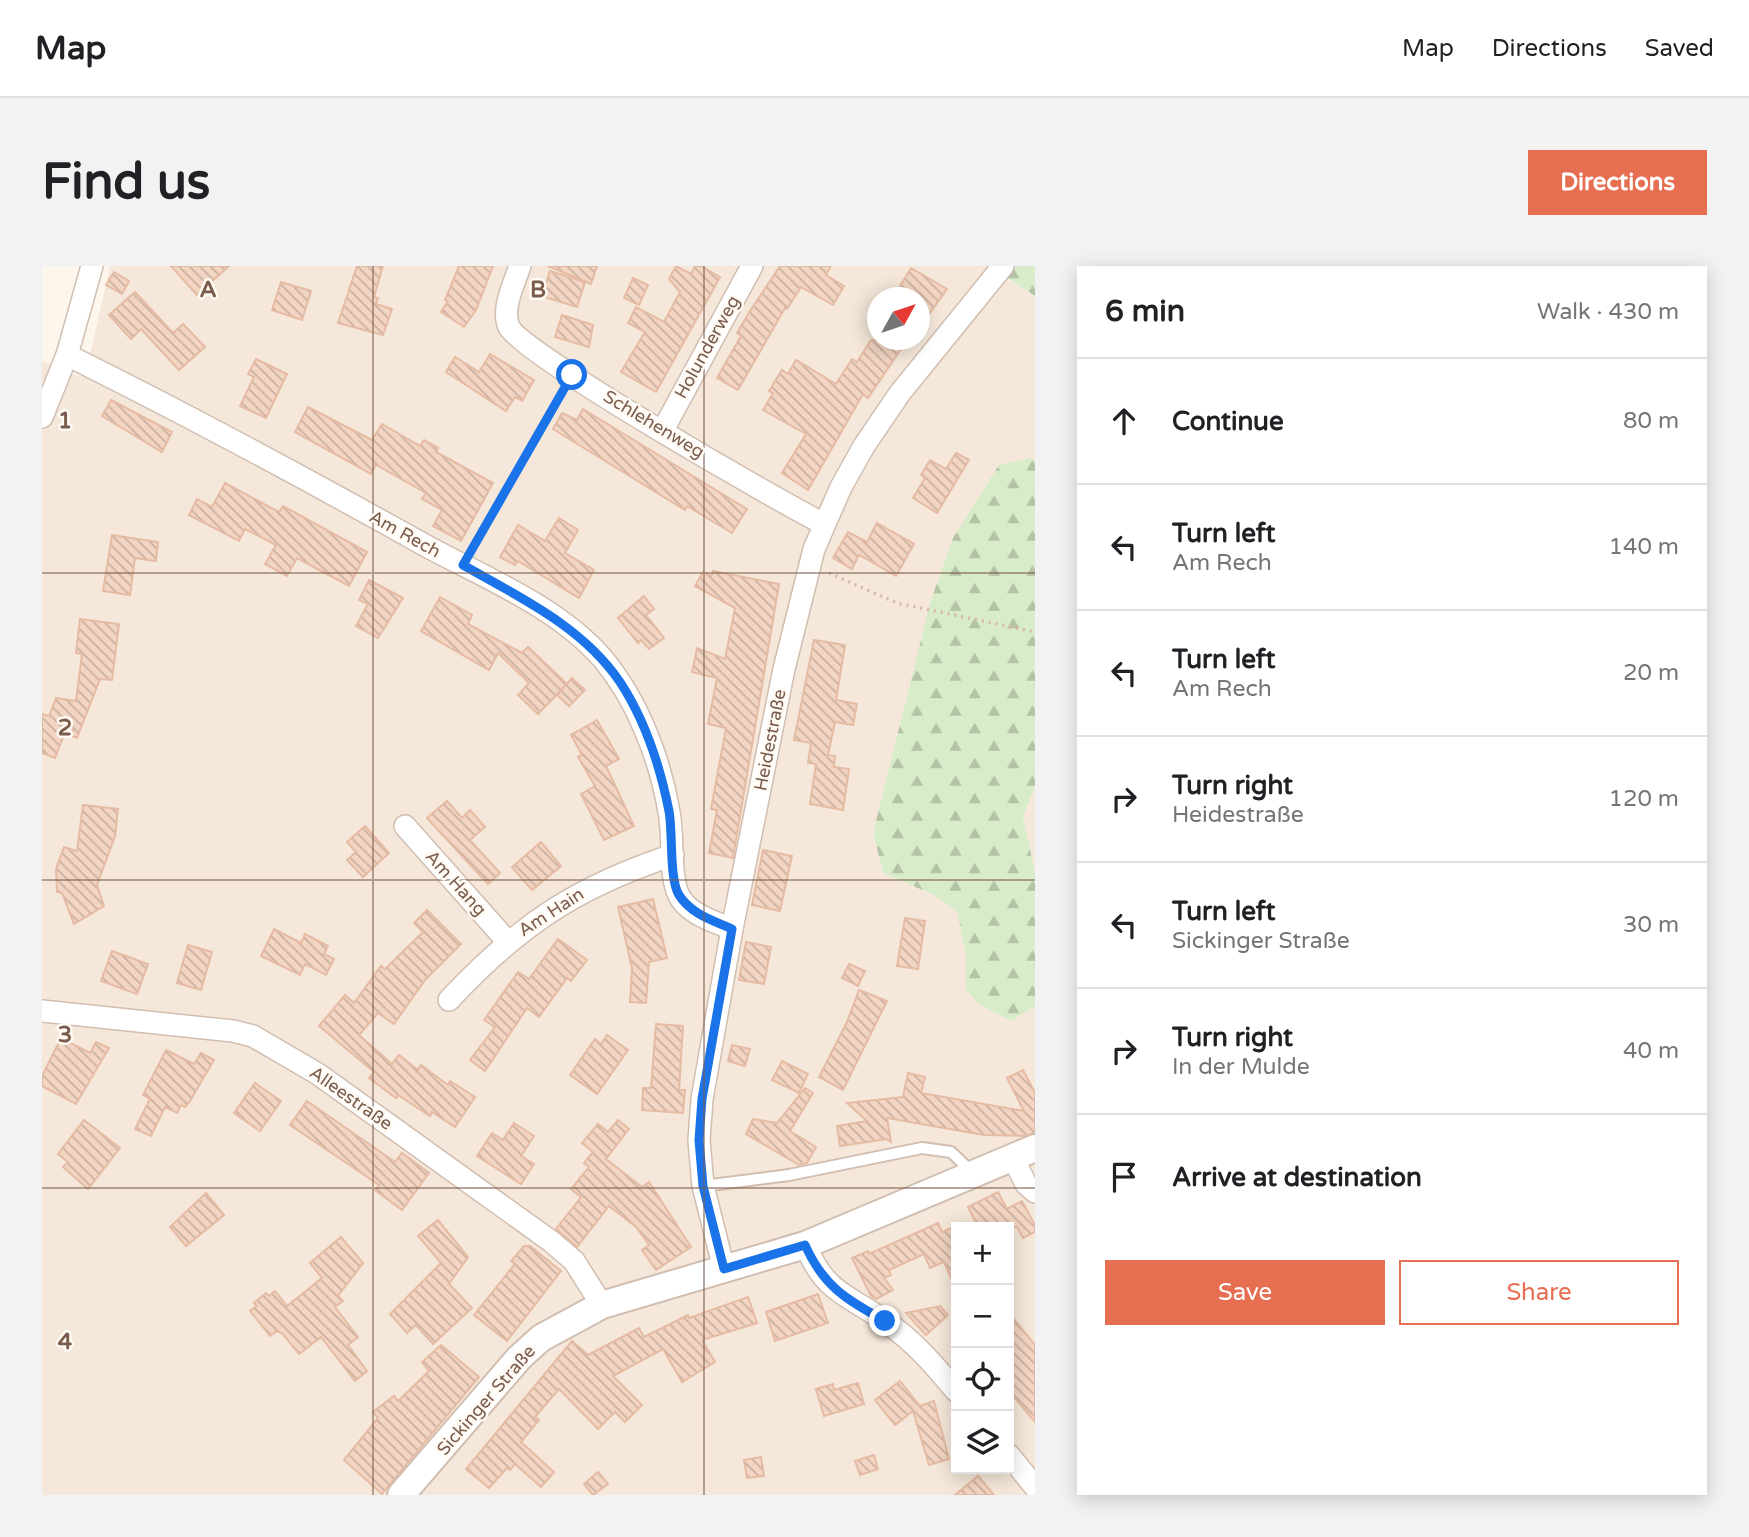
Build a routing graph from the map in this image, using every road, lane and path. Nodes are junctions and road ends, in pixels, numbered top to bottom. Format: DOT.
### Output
graph roads {
  1 [pos="92,266"];
  2 [pos="520,266"];
  3 [pos="752,266"];
  4 [pos="1003,266"];
  5 [pos="67,355"];
  6 [pos="572,375"];
  7 [pos="42,417"];
  8 [pos="663,430"];
  9 [pos="824,524"];
  10 [pos="810,564"];
  11 [pos="463,565"];
  12 [pos="1035,632"];
  13 [pos="405,826"];
  14 [pos="673,855"];
  15 [pos="732,929"];
  16 [pos="507,941"];
  17 [pos="449,1000"];
  18 [pos="42,1011"];
  19 [pos="1024,1153"];
  20 [pos="974,1174"];
  21 [pos="703,1186"];
  22 [pos="1035,1192"];
  23 [pos="805,1245"];
  24 [pos="724,1269"];
  25 [pos="602,1305"];
  26 [pos="951,1386"];
  27 [pos="1014,1461"];
  28 [pos="1035,1488"];
  29 [pos="401,1495"];
  1 -- 5 [label="street"];
  2 -- 6 [label="street, Schlehenweg"];
  3 -- 8 [label="street, Holunderweg"];
  4 -- 9 [label="street, Heidestraße"];
  5 -- 7 [label="street"];
  5 -- 11 [label="street, Am Rech"];
  6 -- 8 [label="street, Schlehenweg"];
  6 -- 11 [label="path"];
  8 -- 9 [label="street, Schlehenweg"];
  9 -- 10 [label="street, Heidestraße"];
  10 -- 12 [label="path"];
  10 -- 15 [label="street, Heidestraße"];
  11 -- 14 [label="street, Am Rech"];
  13 -- 16 [label="street, Am Hang"];
  14 -- 15 [label="street, Am Rech"];
  14 -- 16 [label="street, Am Hain"];
  15 -- 21 [label="street, Heidestraße"];
  16 -- 17 [label="street, Am Hain"];
  18 -- 25 [label="street, Alleestraße"];
  19 -- 20 [label="street, Sickinger Straße"];
  19 -- 22 [label="street"];
  20 -- 21 [label="lane"];
  20 -- 23 [label="street, Sickinger Straße"];
  21 -- 24 [label="street, Heidestraße"];
  23 -- 24 [label="street, Sickinger Straße"];
  23 -- 26 [label="street"];
  24 -- 25 [label="street, Sickinger Straße"];
  25 -- 29 [label="street, Sickinger Straße"];
  27 -- 28 [label="street"];
}
